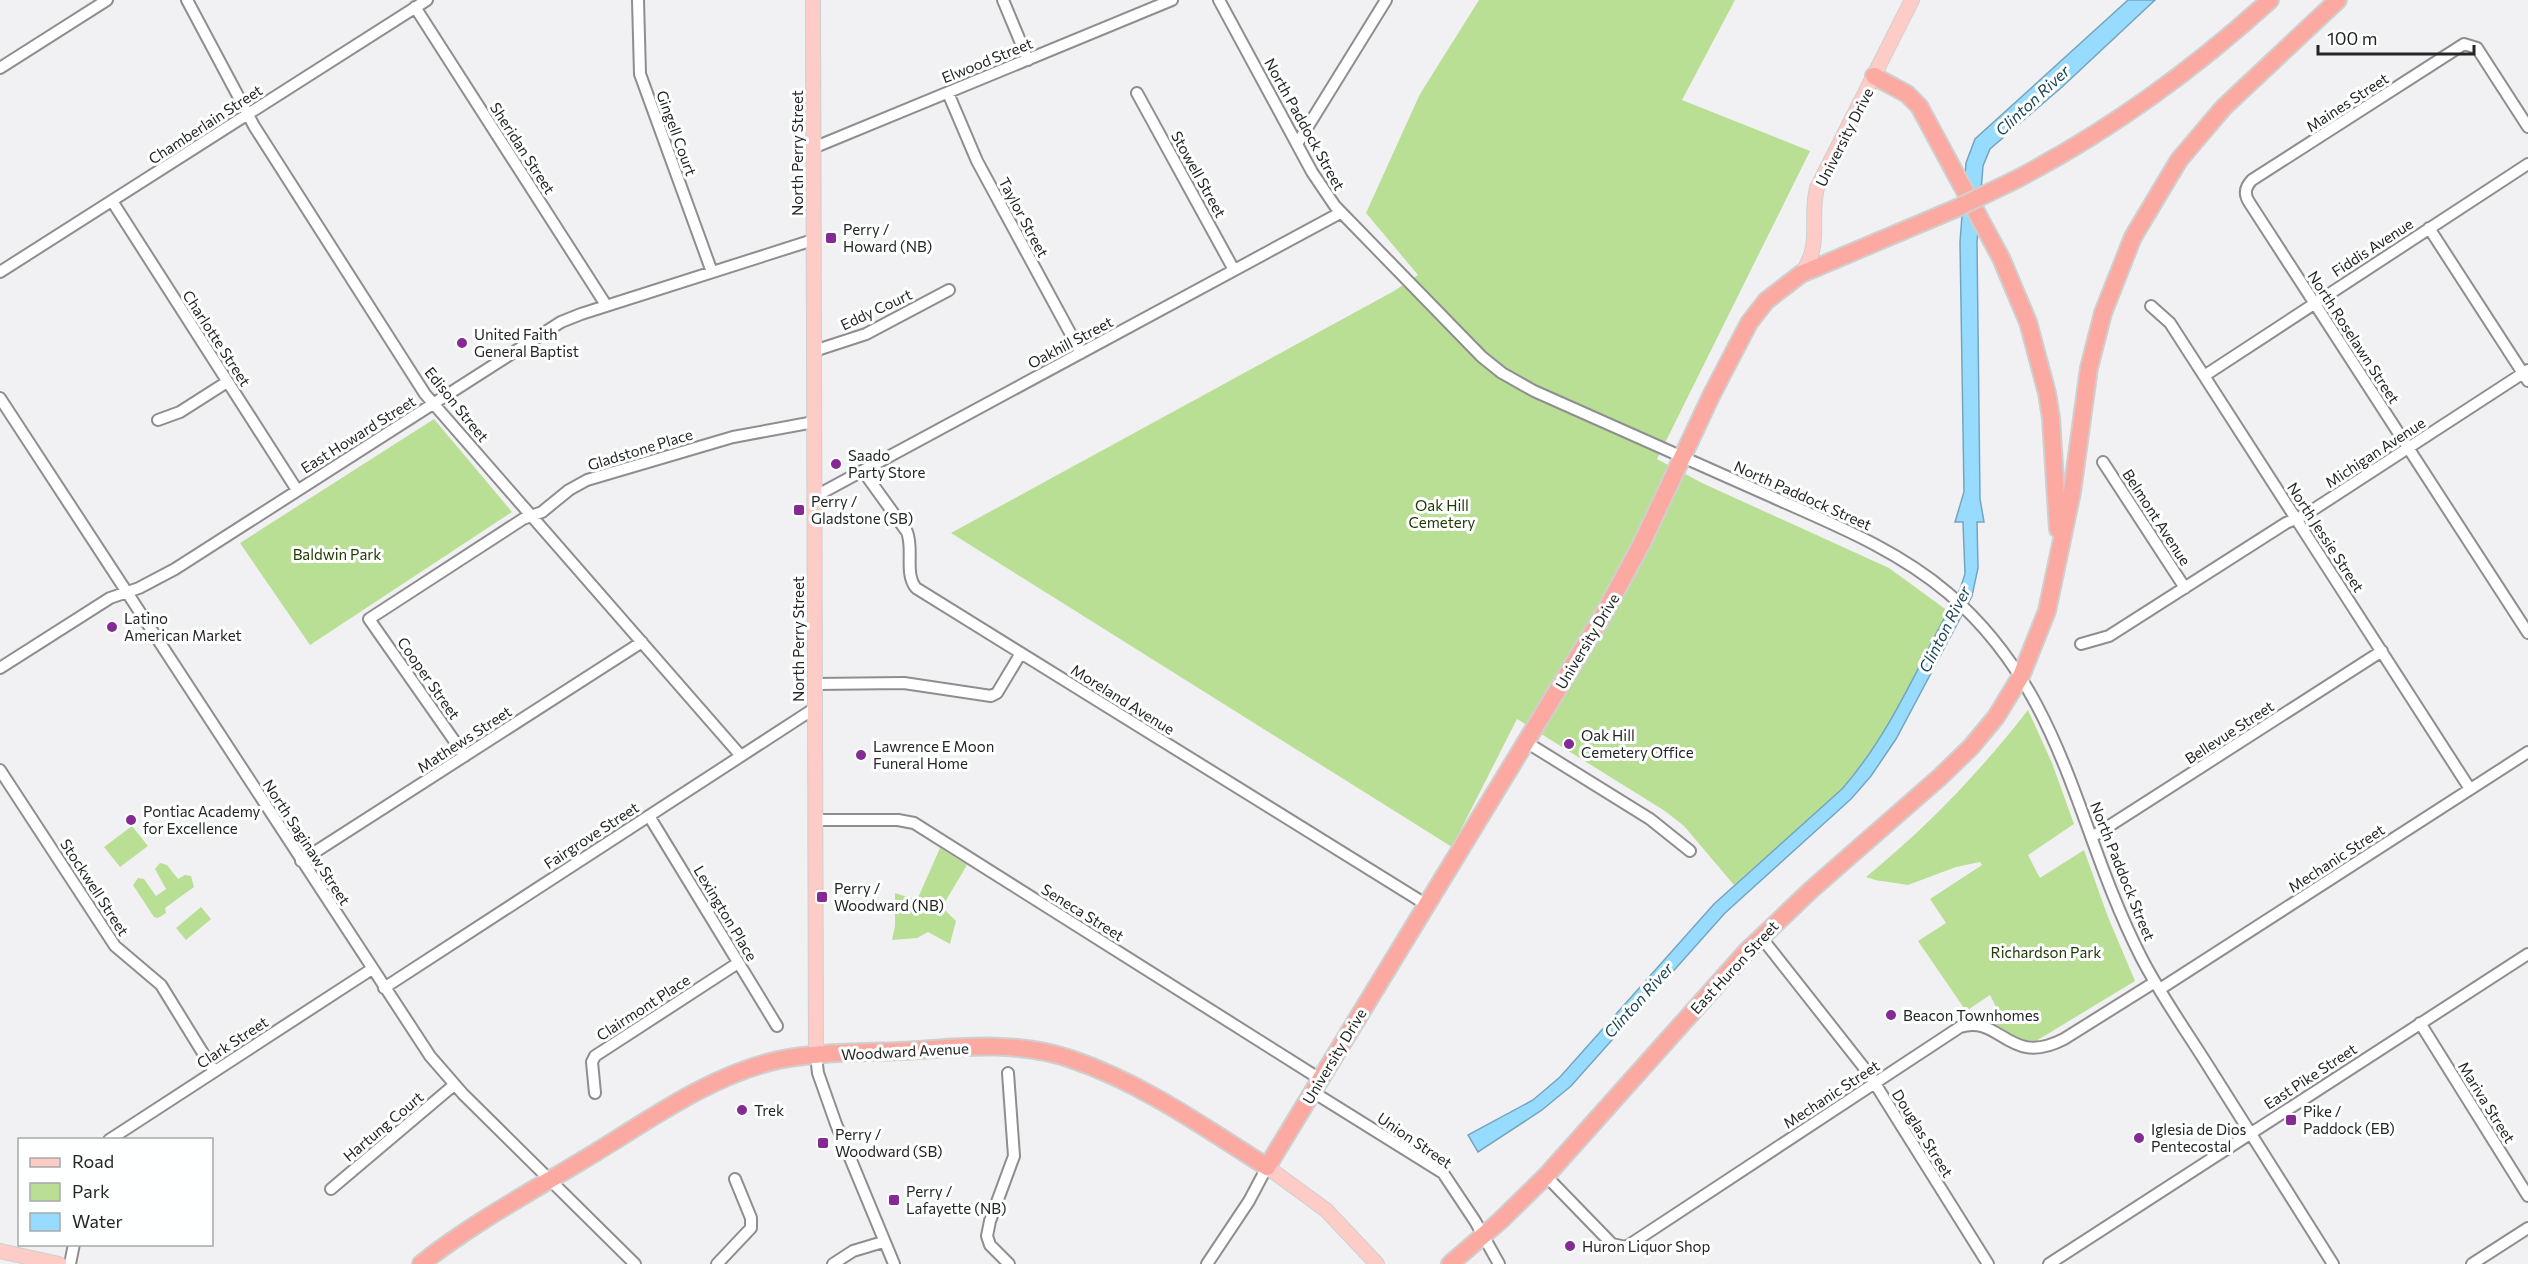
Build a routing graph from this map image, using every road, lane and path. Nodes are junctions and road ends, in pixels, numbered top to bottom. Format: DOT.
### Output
graph roads {
  1 [pos="107,0"];
  2 [pos="187,0"];
  3 [pos="427,0"];
  4 [pos="638,0"];
  5 [pos="813,0"];
  6 [pos="1003,0"];
  7 [pos="1172,0"];
  8 [pos="1219,0"];
  9 [pos="1386,0"];
  10 [pos="1912,0"];
  11 [pos="2270,0"];
  12 [pos="2338,0"];
  13 [pos="415,7"];
  14 [pos="1028,60"];
  15 [pos="0,68"];
  16 [pos="1874,76"];
  17 [pos="948,93"];
  18 [pos="1137,93"];
  19 [pos="248,114"];
  20 [pos="2528,127"];
  21 [pos="1297,144"];
  22 [pos="813,148"];
  23 [pos="2528,164"];
  24 [pos="2246,191"];
  25 [pos="112,201"];
  26 [pos="1340,213"];
  27 [pos="2429,228"];
  28 [pos="813,240"];
  29 [pos="1234,270"];
  30 [pos="0,272"];
  31 [pos="712,272"];
  32 [pos="1801,274"];
  33 [pos="949,290"];
  34 [pos="2314,302"];
  35 [pos="606,305"];
  36 [pos="2151,306"];
  37 [pos="814,351"];
  38 [pos="1081,353"];
  39 [pos="2526,375"];
  40 [pos="2204,376"];
  41 [pos="227,382"];
  42 [pos="0,398"];
  43 [pos="434,403"];
  44 [pos="158,420"];
  45 [pos="814,422"];
  46 [pos="2408,448"];
  47 [pos="1684,457"];
  48 [pos="2103,462"];
  49 [pos="863,471"];
  50 [pos="297,490"];
  51 [pos="814,497"];
  52 [pos="532,516"];
  53 [pos="2296,519"];
  54 [pos="2059,548"];
  55 [pos="2185,588"];
  56 [pos="126,592"];
  57 [pos="369,618"];
  58 [pos="2528,633"];
  59 [pos="642,642"];
  60 [pos="2081,644"];
  61 [pos="2382,651"];
  62 [pos="1021,653"];
  63 [pos="0,668"];
  64 [pos="2021,676"];
  65 [pos="815,684"];
  66 [pos="815,708"];
  67 [pos="1526,742"];
  68 [pos="2528,752"];
  69 [pos="465,756"];
  70 [pos="741,756"];
  71 [pos="0,770"];
  72 [pos="2470,789"];
  73 [pos="649,816"];
  74 [pos="815,820"];
  75 [pos="2092,837"];
  76 [pos="1690,851"];
  77 [pos="301,861"];
  78 [pos="1427,905"];
  79 [pos="1761,937"];
  80 [pos="2528,954"];
  81 [pos="738,963"];
  82 [pos="372,969"];
  83 [pos="2157,986"];
  84 [pos="384,988"];
  85 [pos="2420,1023"];
  86 [pos="777,1026"];
  87 [pos="816,1056"];
  88 [pos="214,1071"];
  89 [pos="1008,1073"];
  90 [pos="1874,1083"];
  91 [pos="454,1085"];
  92 [pos="1316,1086"];
  93 [pos="595,1093"];
  94 [pos="2250,1133"];
  95 [pos="112,1138"];
  96 [pos="1267,1167"];
  97 [pos="1546,1176"];
  98 [pos="735,1179"];
  99 [pos="549,1180"];
  100 [pos="331,1189"];
  101 [pos="2528,1196"];
  102 [pos="2528,1228"];
  103 [pos="1483,1236"];
  104 [pos="884,1242"];
  105 [pos="74,1246"];
  106 [pos="0,1251"];
  107 [pos="428,1259"];
  108 [pos="59,1264"];
  109 [pos="70,1264"];
  110 [pos="411,1264"];
  111 [pos="635,1264"];
  112 [pos="717,1264"];
  113 [pos="833,1264"];
  114 [pos="894,1264"];
  115 [pos="1009,1264"];
  116 [pos="1207,1264"];
  117 [pos="1377,1264"];
  118 [pos="1450,1264"];
  119 [pos="1499,1264"];
  120 [pos="1988,1264"];
  121 [pos="2049,1264"];
  122 [pos="2333,1264"];
  123 [pos="2472,1264"];
  1 -- 15 [label="street"];
  2 -- 19 [label="street, Edison Street"];
  3 -- 13 [label="street, Chamberlain Street"];
  4 -- 31 [label="street, Gingell Court"];
  5 -- 22 [label="main road, North Perry Street"];
  6 -- 14 [label="street"];
  7 -- 14 [label="street, Elwood Street"];
  8 -- 21 [label="street, North Paddock Street"];
  9 -- 21 [label="street"];
  10 -- 16 [label="main road, University Drive"];
  11 -- 32 [label="highway, bridge"];
  12 -- 54 [label="highway"];
  13 -- 19 [label="street, Chamberlain Street"];
  13 -- 35 [label="street, Sheridan Street"];
  14 -- 17 [label="street, Elwood Street"];
  16 -- 32 [label="main road, University Drive"];
  16 -- 54 [label="highway"];
  17 -- 22 [label="street, Elwood Street"];
  17 -- 38 [label="street, Taylor Street"];
  18 -- 29 [label="street, Stowell Street"];
  19 -- 25 [label="street, Chamberlain Street"];
  19 -- 43 [label="street, Edison Street"];
  20 -- 24 [label="street, Maines Street"];
  21 -- 26 [label="street, North Paddock Street"];
  22 -- 28 [label="main road, North Perry Street"];
  23 -- 27 [label="street, Fiddis Avenue"];
  24 -- 34 [label="street, North Roselawn Street"];
  25 -- 30 [label="street, Chamberlain Street"];
  25 -- 41 [label="street, Charlotte Street"];
  26 -- 29 [label="street, Oakhill Street"];
  26 -- 47 [label="street, North Paddock Street"];
  27 -- 34 [label="street, Fiddis Avenue"];
  27 -- 39 [label="street"];
  28 -- 31 [label="street, East Howard Street"];
  28 -- 37 [label="main road, North Perry Street"];
  29 -- 38 [label="street, Oakhill Street"];
  31 -- 35 [label="street, East Howard Street"];
  32 -- 47 [label="highway, University Drive"];
  33 -- 37 [label="street, Eddy Court"];
  34 -- 40 [label="street, Fiddis Avenue"];
  34 -- 46 [label="street, North Roselawn Street"];
  35 -- 43 [label="street, East Howard Street"];
  36 -- 40 [label="street, North Jessie Street"];
  37 -- 45 [label="main road, North Perry Street"];
  38 -- 49 [label="street, Oakhill Street"];
  39 -- 46 [label="street, Michigan Avenue"];
  40 -- 53 [label="street, North Jessie Street"];
  41 -- 44 [label="street"];
  41 -- 50 [label="street, Charlotte Street"];
  42 -- 56 [label="street, North Saginaw Street"];
  43 -- 50 [label="street, East Howard Street"];
  43 -- 52 [label="street, Edison Street"];
  45 -- 51 [label="main road, North Perry Street"];
  45 -- 52 [label="street, Gladstone Place"];
  46 -- 53 [label="street, Michigan Avenue"];
  46 -- 58 [label="street, North Roselawn Street"];
  47 -- 64 [label="street, North Paddock Street"];
  47 -- 67 [label="highway, University Drive"];
  48 -- 55 [label="street, Belmont Avenue"];
  49 -- 51 [label="street, Oakhill Street"];
  49 -- 62 [label="street, Moreland Avenue"];
  50 -- 56 [label="street, East Howard Street"];
  51 -- 65 [label="main road, North Perry Street"];
  52 -- 57 [label="street, Gladstone Place"];
  52 -- 59 [label="street, Edison Street"];
  53 -- 55 [label="street, Michigan Avenue"];
  53 -- 61 [label="street, North Jessie Street"];
  54 -- 64 [label="highway, East Huron Street"];
  55 -- 60 [label="street, Michigan Avenue"];
  56 -- 63 [label="street, East Howard Street"];
  56 -- 77 [label="street, North Saginaw Street"];
  57 -- 69 [label="street, Cooper Street"];
  59 -- 69 [label="street, Mathews Street"];
  59 -- 70 [label="street, Edison Street"];
  61 -- 72 [label="street, North Jessie Street"];
  61 -- 75 [label="street, Bellevue Street"];
  62 -- 65 [label="street"];
  62 -- 78 [label="street, Moreland Avenue"];
  64 -- 75 [label="street, North Paddock Street"];
  64 -- 79 [label="highway, East Huron Street"];
  65 -- 66 [label="main road, North Perry Street"];
  66 -- 70 [label="street, Fairgrove Street"];
  66 -- 74 [label="main road, North Perry Street"];
  67 -- 76 [label="street"];
  67 -- 78 [label="highway, University Drive"];
  68 -- 72 [label="street, Mechanic Street"];
  69 -- 77 [label="street, Mathews Street"];
  70 -- 73 [label="street, Fairgrove Street"];
  71 -- 88 [label="street, Stockwell Street"];
  72 -- 83 [label="street, Mechanic Street"];
  73 -- 81 [label="street, Lexington Place"];
  73 -- 84 [label="street, Fairgrove Street"];
  74 -- 87 [label="main road, North Perry Street"];
  74 -- 92 [label="street, Seneca Street"];
  75 -- 83 [label="street, North Paddock Street"];
  77 -- 82 [label="street, North Saginaw Street"];
  78 -- 92 [label="highway, University Drive"];
  79 -- 90 [label="street, Douglas Street"];
  79 -- 97 [label="highway, East Huron Street"];
  80 -- 85 [label="street, East Pike Street"];
  81 -- 86 [label="street, Lexington Place"];
  81 -- 93 [label="street, Clairmont Place"];
  82 -- 84 [label="street, North Saginaw Street"];
  82 -- 88 [label="street, Clark Street"];
  83 -- 90 [label="street, Mechanic Street"];
  83 -- 94 [label="street, North Paddock Street"];
  84 -- 91 [label="street, North Saginaw Street"];
  85 -- 94 [label="street, East Pike Street"];
  85 -- 101 [label="street, Mariva Street"];
  87 -- 96 [label="highway, Woodward Avenue"];
  87 -- 99 [label="highway, Woodward Avenue"];
  87 -- 104 [label="street, North Perry Street"];
  88 -- 95 [label="street, Clark Street"];
  89 -- 115 [label="street"];
  90 -- 97 [label="street, Mechanic Street"];
  90 -- 120 [label="street, Douglas Street"];
  91 -- 99 [label="street, North Saginaw Street"];
  91 -- 100 [label="street, Hartung Court"];
  92 -- 96 [label="highway, University Drive"];
  92 -- 103 [label="street, Union Street"];
  94 -- 121 [label="street, East Pike Street"];
  94 -- 122 [label="street, North Paddock Street"];
  96 -- 116 [label="street, University Drive"];
  96 -- 117 [label="main road, Woodward Avenue"];
  97 -- 103 [label="highway, East Huron Street"];
  98 -- 112 [label="street"];
  99 -- 107 [label="highway, Woodward Avenue"];
  99 -- 111 [label="street, North Saginaw Street"];
  102 -- 123 [label="street"];
  103 -- 118 [label="highway, East Huron Street"];
  103 -- 119 [label="street, Union Street"];
  104 -- 113 [label="street"];
  104 -- 114 [label="street, North Perry Street"];
  105 -- 109 [label="street"];
  106 -- 108 [label="main road"];
  107 -- 110 [label="main road"];
}
